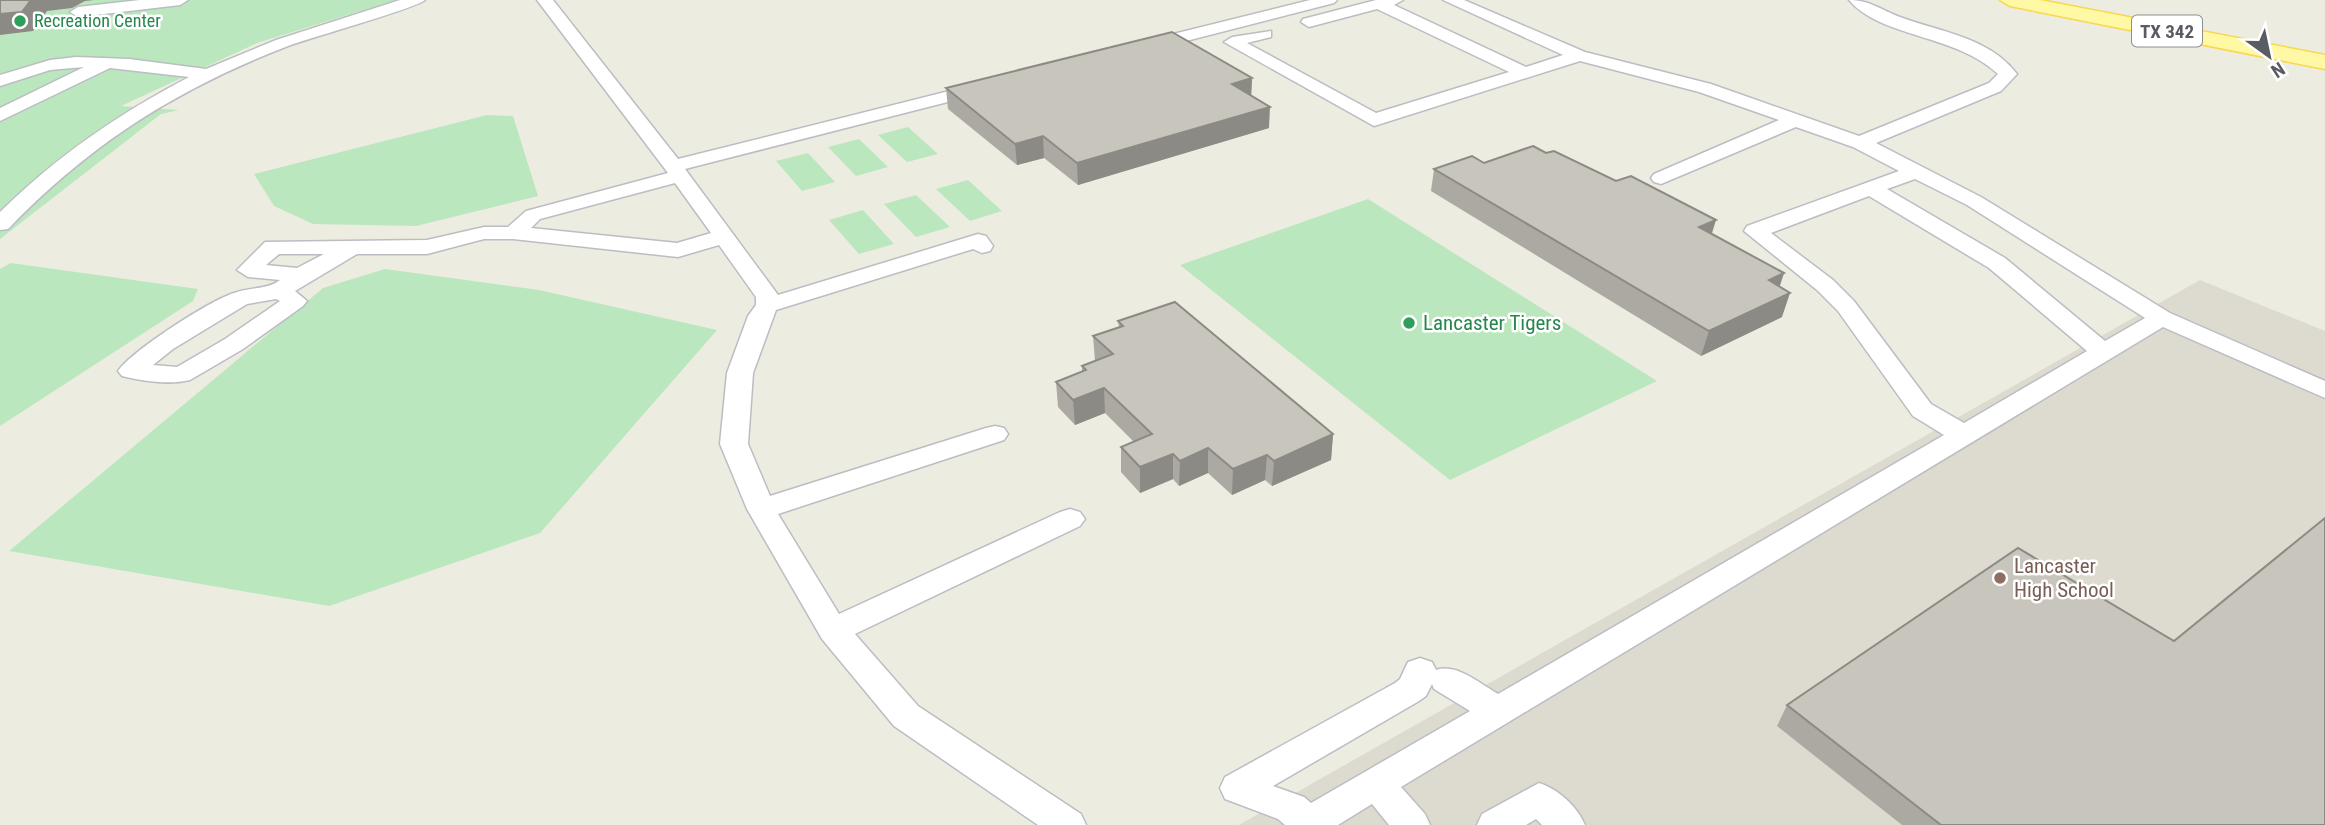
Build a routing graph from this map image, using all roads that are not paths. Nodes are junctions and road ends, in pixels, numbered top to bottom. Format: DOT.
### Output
graph roads {
  1 [pos="180,0"];
  2 [pos="417,0"];
  3 [pos="545,0"];
  4 [pos="1329,0"];
  5 [pos="1451,0"];
  6 [pos="1857,0"];
  7 [pos="2010,0"];
  8 [pos="2077,0"];
  9 [pos="1387,2"];
  10 [pos="78,12"];
  11 [pos="2325,47"];
  12 [pos="1128,51"];
  13 [pos="1579,56"];
  14 [pos="2325,62"];
  15 [pos="106,63"];
  16 [pos="1525,73"];
  17 [pos="208,75"];
  18 [pos="0,81"];
  19 [pos="1007,82"];
  20 [pos="0,116"];
  21 [pos="1798,119"];
  22 [pos="1860,143"];
  23 [pos="1917,170"];
  24 [pos="676,171"];
  25 [pos="1661,178"];
  26 [pos="1870,188"];
  27 [pos="28,196"];
  28 [pos="0,198"];
  29 [pos="0,224"];
  30 [pos="513,233"];
  31 [pos="724,236"];
  32 [pos="982,246"];
  33 [pos="353,247"];
  34 [pos="301,275"];
  35 [pos="280,290"];
  36 [pos="768,305"];
  37 [pos="2162,318"];
  38 [pos="2104,353"];
  39 [pos="2325,390"];
  40 [pos="995,434"];
  41 [pos="1964,435"];
  42 [pos="761,509"];
  43 [pos="1070,519"];
  44 [pos="833,631"];
  45 [pos="1498,711"];
  46 [pos="1376,783"];
  47 [pos="1308,824"];
  48 [pos="1068,825"];
  49 [pos="1412,825"];
  50 [pos="1495,825"];
  51 [pos="1567,825"];
  1 -- 10 [label="street"];
  2 -- 17 [label="street"];
  3 -- 24 [label="street"];
  4 -- 12 [label="street"];
  5 -- 13 [label="street"];
  6 -- 22 [label="street"];
  7 -- 14 [label="main road, TX 342"];
  8 -- 11 [label="main road, TX 342"];
  9 -- 16 [label="street"];
  9 -- 16 [label="street"];
  13 -- 16 [label="street"];
  13 -- 21 [label="street"];
  15 -- 17 [label="street"];
  15 -- 18 [label="street"];
  15 -- 20 [label="street"];
  17 -- 27 [label="street"];
  19 -- 24 [label="street"];
  21 -- 22 [label="street"];
  21 -- 25 [label="street"];
  22 -- 23 [label="street"];
  23 -- 26 [label="street"];
  23 -- 37 [label="street"];
  24 -- 30 [label="street"];
  24 -- 31 [label="street"];
  26 -- 38 [label="street"];
  26 -- 41 [label="street"];
  27 -- 28 [label="street"];
  27 -- 29 [label="street"];
  30 -- 31 [label="street"];
  30 -- 33 [label="street"];
  31 -- 36 [label="street"];
  32 -- 36 [label="street"];
  33 -- 34 [label="street"];
  33 -- 34 [label="street"];
  34 -- 35 [label="street"];
  35 -- 35 [label="street"];
  36 -- 42 [label="street"];
  37 -- 38 [label="street"];
  37 -- 39 [label="street"];
  38 -- 41 [label="street"];
  40 -- 42 [label="street"];
  41 -- 45 [label="street"];
  42 -- 44 [label="street"];
  43 -- 44 [label="street"];
  44 -- 48 [label="street"];
  45 -- 46 [label="street"];
  45 -- 47 [label="street"];
  46 -- 47 [label="street"];
  46 -- 49 [label="street"];
  50 -- 51 [label="street"];
}
